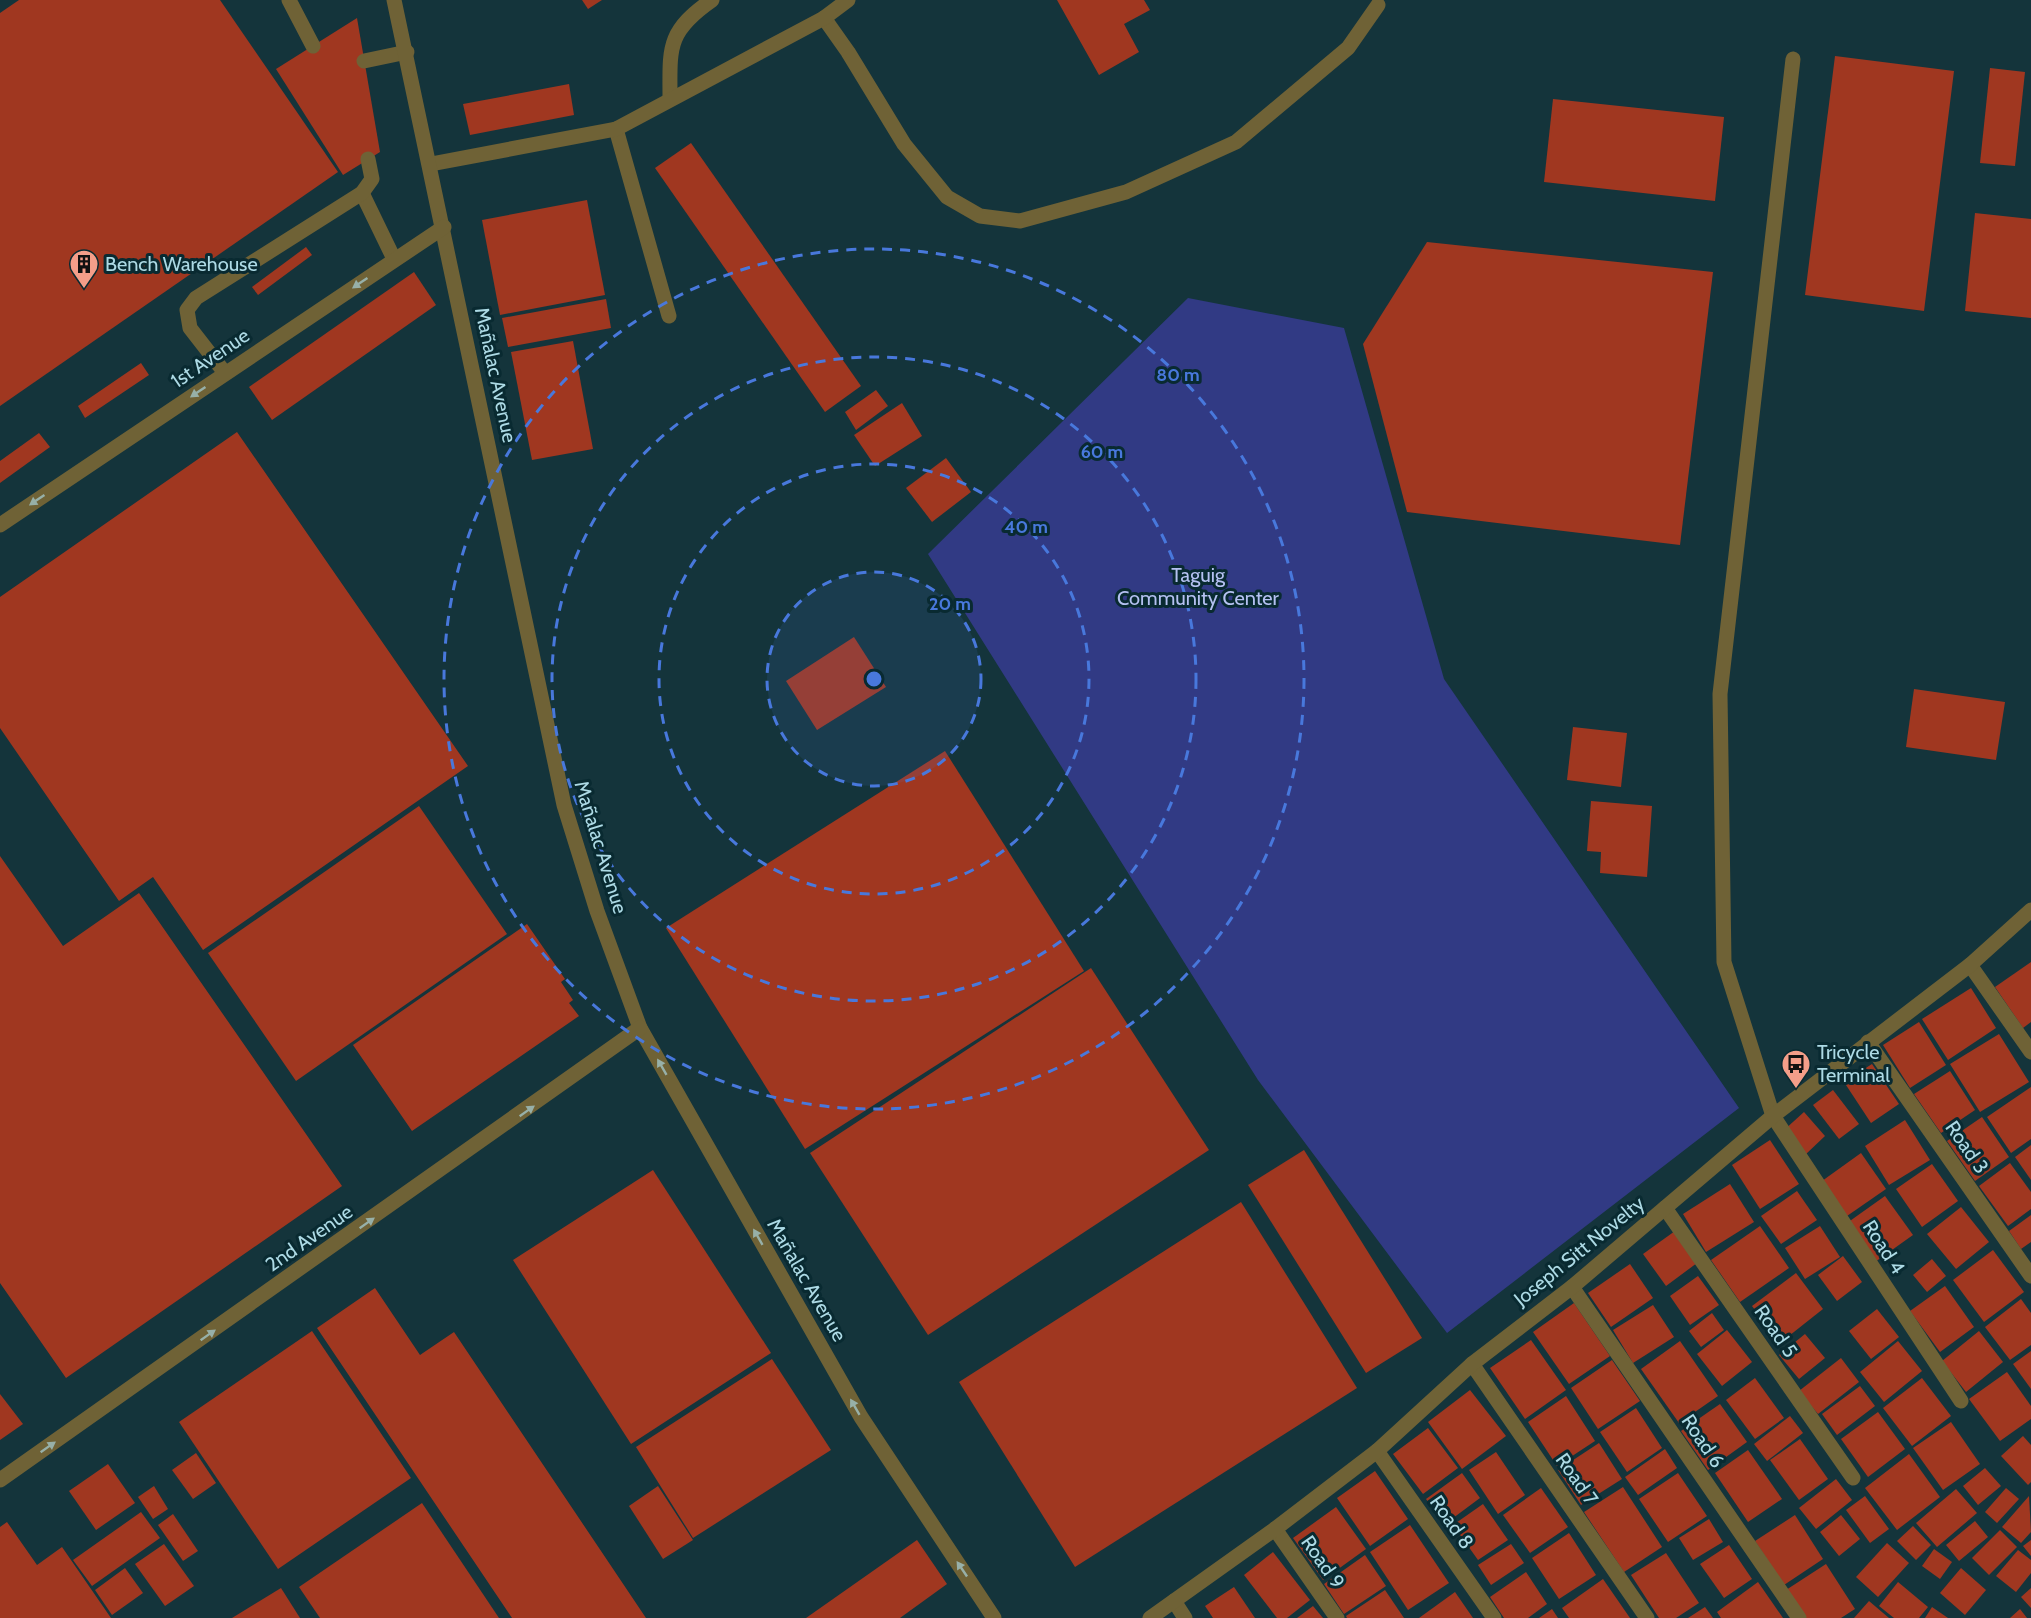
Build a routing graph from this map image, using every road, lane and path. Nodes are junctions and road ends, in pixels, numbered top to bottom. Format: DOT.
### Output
graph roads {
  1 [pos="289,0"];
  2 [pos="394,0"];
  3 [pos="712,0"];
  4 [pos="848,0"];
  5 [pos="1378,5"];
  6 [pos="824,18"];
  7 [pos="313,46"];
  8 [pos="407,52"];
  9 [pos="1793,59"];
  10 [pos="364,61"];
  11 [pos="670,99"];
  12 [pos="616,129"];
  13 [pos="368,159"];
  14 [pos="431,164"];
  15 [pos="362,193"];
  16 [pos="444,226"];
  17 [pos="394,259"];
  18 [pos="669,316"];
  19 [pos="225,373"];
  20 [pos="0,525"];
  21 [pos="2031,910"];
  22 [pos="1970,965"];
  23 [pos="640,1028"];
  24 [pos="1868,1042"];
  25 [pos="2031,1052"];
  26 [pos="1773,1116"];
  27 [pos="1665,1208"];
  28 [pos="2031,1276"];
  29 [pos="1572,1287"];
  30 [pos="1472,1364"];
  31 [pos="1961,1401"];
  32 [pos="1377,1451"];
  33 [pos="1853,1478"];
  34 [pos="0,1480"];
  35 [pos="1275,1529"];
  36 [pos="1174,1601"];
  37 [pos="994,1618"];
  38 [pos="1150,1618"];
  39 [pos="1185,1618"];
  40 [pos="1337,1618"];
  41 [pos="1494,1618"];
  42 [pos="1647,1618"];
  43 [pos="1799,1618"];
  1 -- 7 [label="street"];
  2 -- 8 [label="street, Mañalac Avenue"];
  3 -- 11 [label="street"];
  4 -- 6 [label="street"];
  5 -- 6 [label="street"];
  6 -- 11 [label="street"];
  8 -- 10 [label="street"];
  8 -- 14 [label="street, Mañalac Avenue"];
  9 -- 26 [label="street, Road 4"];
  11 -- 12 [label="street"];
  12 -- 14 [label="street"];
  12 -- 18 [label="street"];
  13 -- 15 [label="street"];
  14 -- 16 [label="street, Mañalac Avenue"];
  15 -- 17 [label="street"];
  15 -- 19 [label="street"];
  16 -- 17 [label="street, 1st Avenue"];
  16 -- 23 [label="street, Mañalac Avenue"];
  17 -- 19 [label="street, 1st Avenue, one-way"];
  19 -- 20 [label="street, 1st Avenue, one-way"];
  21 -- 22 [label="street, Joseph Sitt Novelty"];
  22 -- 24 [label="street, Joseph Sitt Novelty"];
  22 -- 25 [label="street"];
  34 -- 23 [label="street, 2nd Avenue, one-way"];
  37 -- 23 [label="street, Mañalac Avenue, one-way"];
  24 -- 26 [label="street, Joseph Sitt Novelty"];
  24 -- 28 [label="street, Road 3"];
  26 -- 27 [label="street, Joseph Sitt Novelty"];
  26 -- 31 [label="street, Road 4"];
  27 -- 29 [label="street, Joseph Sitt Novelty"];
  27 -- 33 [label="street, Road 5"];
  29 -- 30 [label="street, Joseph Sitt Novelty"];
  29 -- 43 [label="street, Road 6"];
  30 -- 32 [label="street, Joseph Sitt Novelty"];
  30 -- 42 [label="street, Road 7"];
  32 -- 35 [label="street, Joseph Sitt Novelty"];
  32 -- 41 [label="street, Road 8"];
  35 -- 36 [label="street, Joseph Sitt Novelty"];
  35 -- 40 [label="street, Road 9"];
  36 -- 38 [label="street, Joseph Sitt Novelty"];
  36 -- 39 [label="street"];
}
